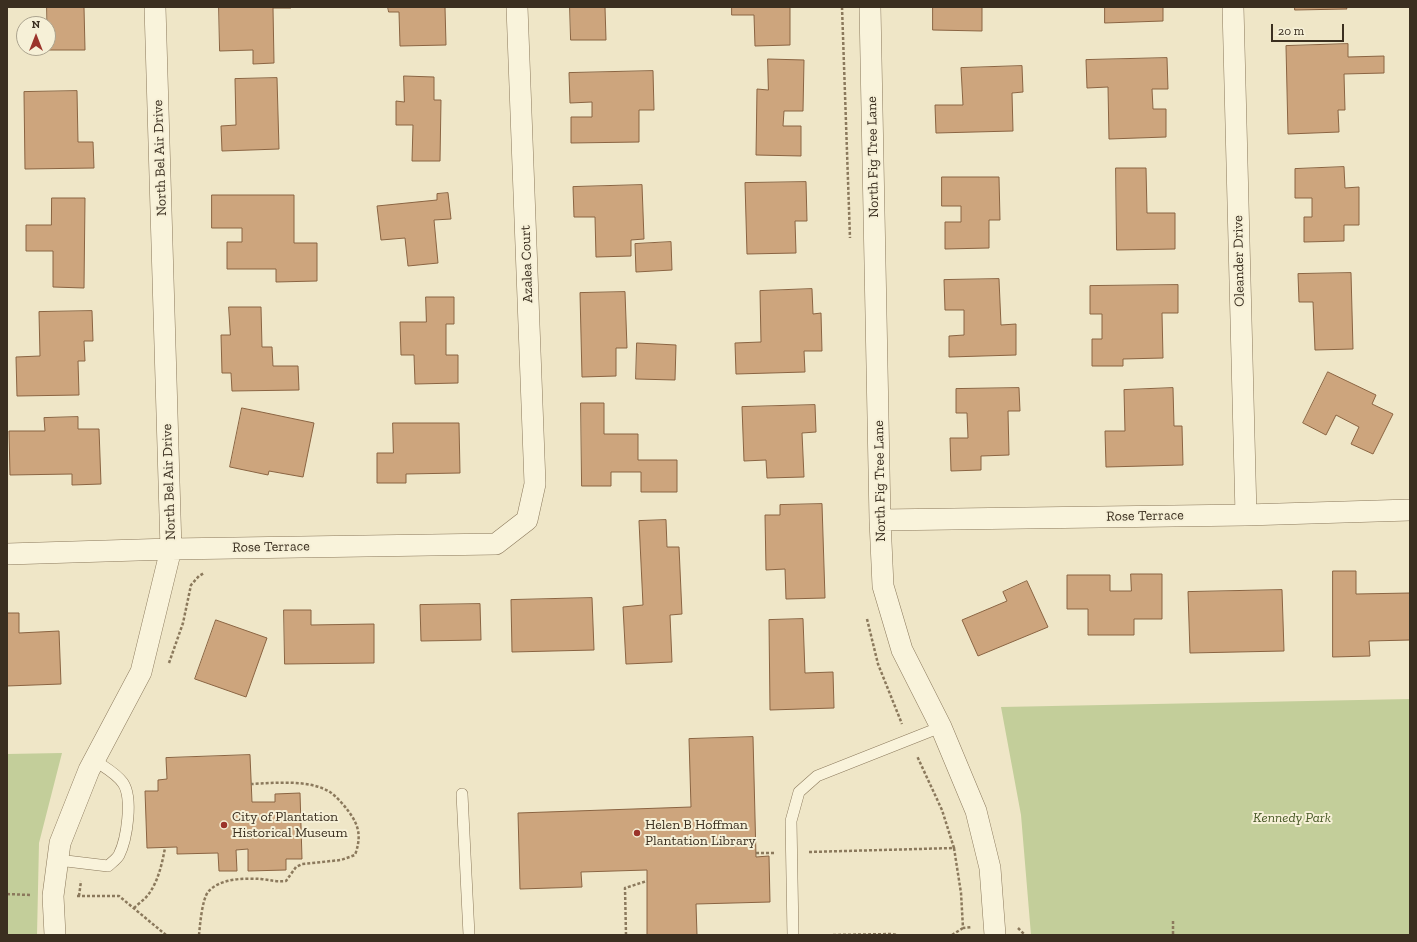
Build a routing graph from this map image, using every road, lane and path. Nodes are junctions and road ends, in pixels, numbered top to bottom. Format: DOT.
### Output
graph roads {
  1 [pos="155,7"];
  2 [pos="517,7"];
  3 [pos="870,7"];
  4 [pos="1233,7"];
  5 [pos="1410,510"];
  6 [pos="1246,515"];
  7 [pos="527,520"];
  8 [pos="880,520"];
  9 [pos="171,549"];
  10 [pos="7,554"];
  11 [pos="206,571"];
  12 [pos="166,669"];
  13 [pos="941,727"];
  14 [pos="94,760"];
  15 [pos="251,784"];
  16 [pos="462,794"];
  17 [pos="165,848"];
  18 [pos="954,848"];
  19 [pos="756,853"];
  20 [pos="768,853"];
  21 [pos="58,860"];
  22 [pos="83,863"];
  23 [pos="647,881"];
  24 [pos="7,894"];
  25 [pos="35,895"];
  26 [pos="72,896"];
  27 [pos="79,896"];
  28 [pos="134,908"];
  29 [pos="1172,921"];
  30 [pos="963,928"];
  31 [pos="986,931"];
  32 [pos="55,935"];
  33 [pos="166,935"];
  34 [pos="199,935"];
  35 [pos="469,935"];
  36 [pos="626,935"];
  37 [pos="794,935"];
  38 [pos="833,935"];
  39 [pos="898,935"];
  40 [pos="952,935"];
  41 [pos="1173,935"];
  1 -- 9 [label="street, North Bel Air Drive"];
  2 -- 7 [label="street, Azalea Court"];
  3 -- 8 [label="street, North Fig Tree Lane"];
  4 -- 6 [label="street, Oleander Drive"];
  5 -- 6 [label="street, Rose Terrace"];
  6 -- 8 [label="street, Rose Terrace"];
  7 -- 9 [label="street, Rose Terrace"];
  8 -- 13 [label="street, North Fig Tree Lane"];
  9 -- 10 [label="street, Rose Terrace"];
  9 -- 14 [label="street, North Bel Air Drive"];
  11 -- 12 [label="path"];
  13 -- 31 [label="street, North Fig Tree Lane"];
  13 -- 37 [label="lane"];
  14 -- 21 [label="street, North Bel Air Drive"];
  14 -- 22 [label="lane"];
  15 -- 34 [label="path"];
  16 -- 35 [label="lane"];
  17 -- 28 [label="path"];
  18 -- 30 [label="path"];
  19 -- 20 [label="path"];
  21 -- 22 [label="lane"];
  21 -- 32 [label="street, North Bel Air Drive"];
  22 -- 27 [label="path"];
  23 -- 36 [label="path"];
  24 -- 25 [label="path"];
  26 -- 27 [label="path"];
  27 -- 28 [label="path"];
  28 -- 33 [label="path"];
  29 -- 41 [label="path"];
  30 -- 31 [label="path"];
  30 -- 40 [label="path"];
  38 -- 39 [label="path"];
}
